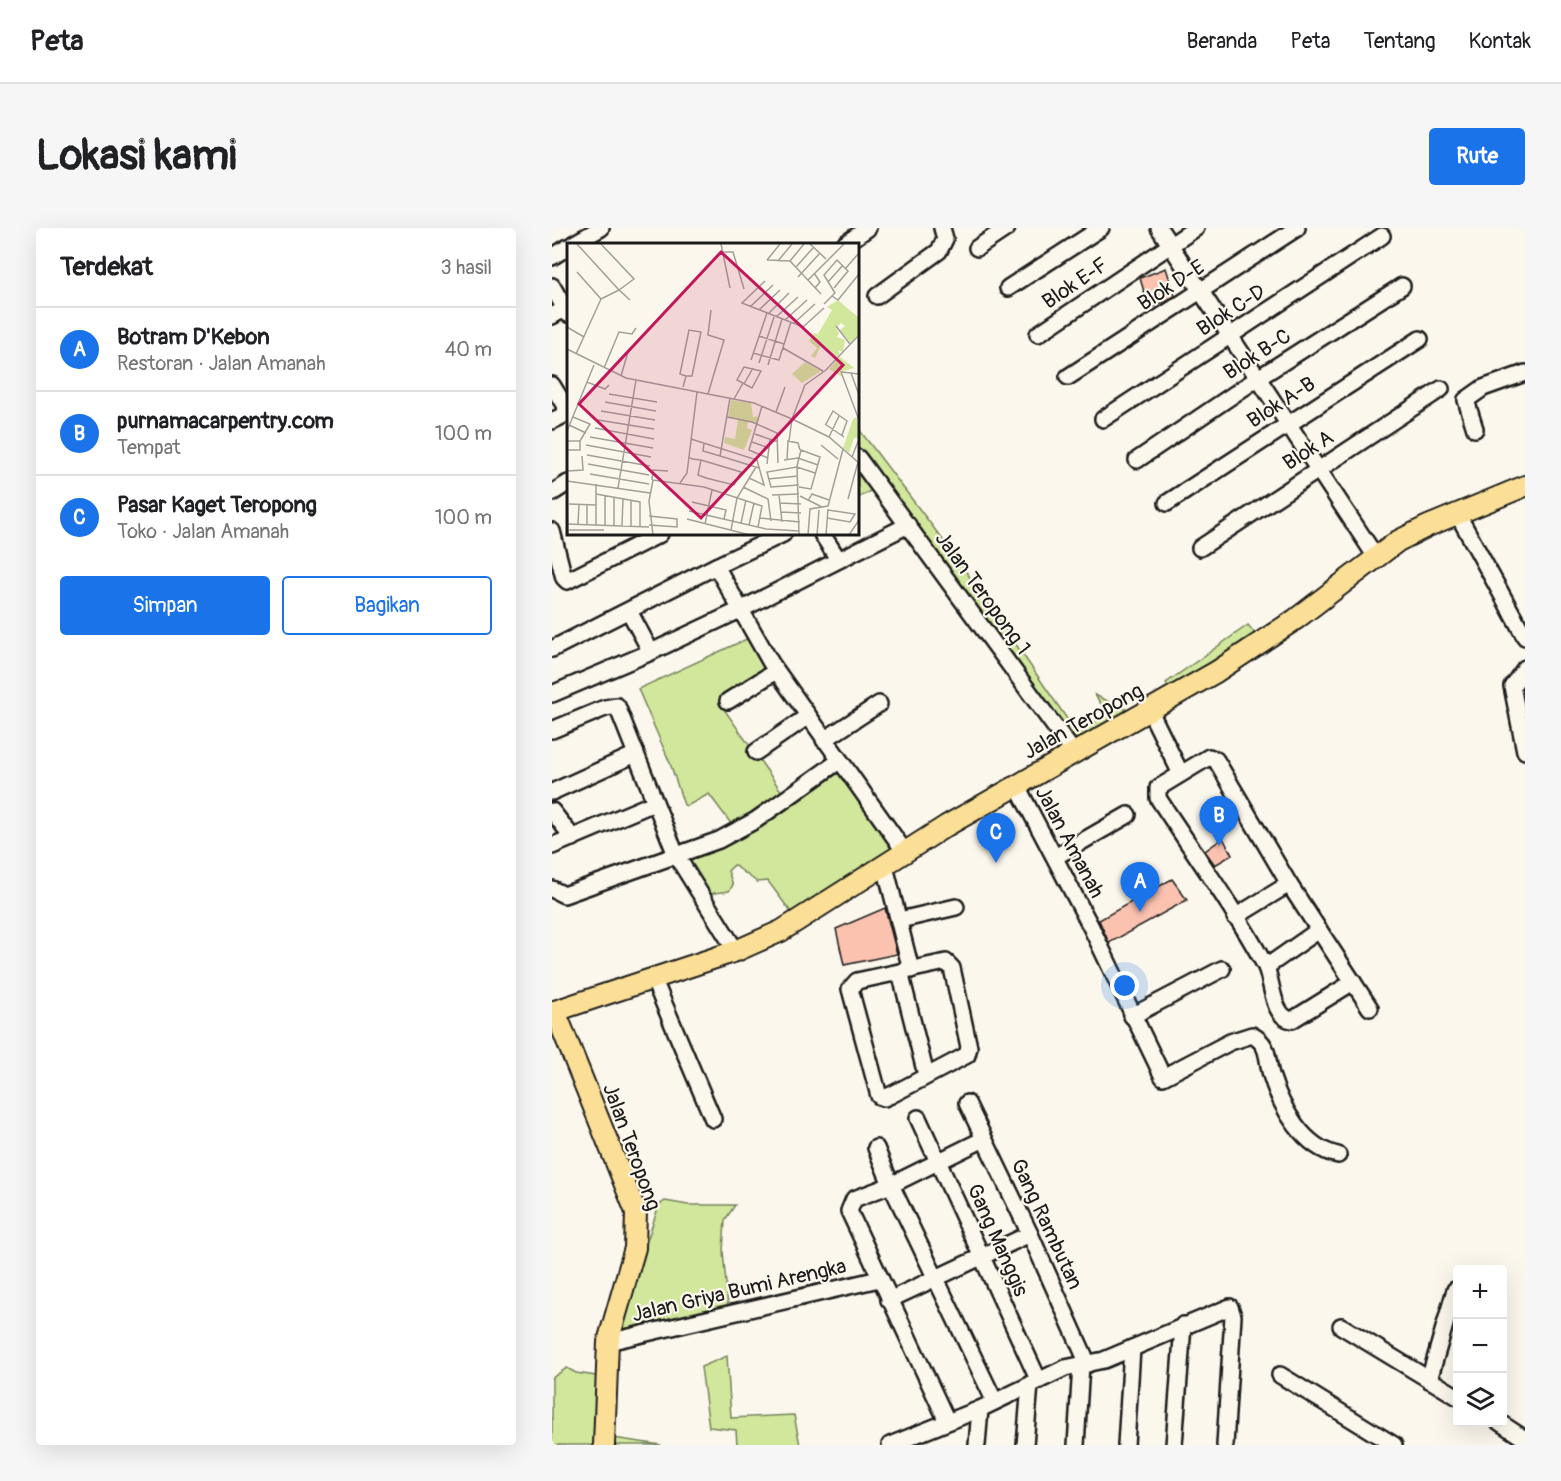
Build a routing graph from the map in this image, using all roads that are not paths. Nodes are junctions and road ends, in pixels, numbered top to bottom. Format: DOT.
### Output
graph roads {
  1 [pos="601,228"];
  2 [pos="868,228"];
  3 [pos="942,228"];
  4 [pos="1007,228"];
  5 [pos="1101,228"];
  6 [pos="1159,228"];
  7 [pos="1196,228"];
  8 [pos="1297,228"];
  9 [pos="1382,236"];
  10 [pos="575,243"];
  11 [pos="846,243"];
  12 [pos="1170,245"];
  13 [pos="567,248"];
  14 [pos="977,248"];
  15 [pos="552,257"];
  16 [pos="552,286"];
  17 [pos="1402,286"];
  18 [pos="1008,288"];
  19 [pos="1200,291"];
  20 [pos="876,296"];
  21 [pos="564,311"];
  22 [pos="1038,334"];
  23 [pos="1230,336"];
  24 [pos="1420,339"];
  25 [pos="1525,373"];
  26 [pos="1068,377"];
  27 [pos="1258,378"];
  28 [pos="552,385"];
  29 [pos="1441,389"];
  30 [pos="567,410"];
  31 [pos="567,413"];
  32 [pos="1103,419"];
  33 [pos="552,421"];
  34 [pos="1287,423"];
  35 [pos="1475,429"];
  36 [pos="1137,460"];
  37 [pos="860,461"];
  38 [pos="1317,468"];
  39 [pos="567,484"];
  40 [pos="1525,486"];
  41 [pos="552,492"];
  42 [pos="1167,503"];
  43 [pos="1457,513"];
  44 [pos="908,525"];
  45 [pos="552,531"];
  46 [pos="779,536"];
  47 [pos="823,536"];
  48 [pos="638,539"];
  49 [pos="1200,548"];
  50 [pos="1376,557"];
  51 [pos="838,559"];
  52 [pos="716,566"];
  53 [pos="740,610"];
  54 [pos="629,611"];
  55 [pos="1525,637"];
  56 [pos="552,649"];
  57 [pos="651,652"];
  58 [pos="1525,668"];
  59 [pos="776,671"];
  60 [pos="552,694"];
  61 [pos="728,701"];
  62 [pos="879,704"];
  63 [pos="1150,711"];
  64 [pos="808,716"];
  65 [pos="552,730"];
  66 [pos="825,740"];
  67 [pos="1525,751"];
  68 [pos="756,752"];
  69 [pos="1074,753"];
  70 [pos="636,754"];
  71 [pos="839,761"];
  72 [pos="1181,774"];
  73 [pos="1017,786"];
  74 [pos="552,792"];
  75 [pos="654,803"];
  76 [pos="552,811"];
  77 [pos="1128,815"];
  78 [pos="573,838"];
  79 [pos="552,846"];
  80 [pos="905,852"];
  81 [pos="676,855"];
  82 [pos="1055,857"];
  83 [pos="885,866"];
  84 [pos="1289,884"];
  85 [pos="552,889"];
  86 [pos="956,907"];
  87 [pos="1235,917"];
  88 [pos="900,920"];
  89 [pos="1319,930"];
  90 [pos="736,951"];
  91 [pos="1266,967"];
  92 [pos="1222,969"];
  93 [pos="906,971"];
  94 [pos="653,978"];
  95 [pos="1353,982"];
  96 [pos="1370,1008"];
  97 [pos="553,1010"];
  98 [pos="1132,1016"];
  99 [pos="926,1075"];
  100 [pos="967,1103"];
  101 [pos="918,1118"];
  102 [pos="713,1119"];
  103 [pos="984,1139"];
  104 [pos="876,1148"];
  105 [pos="1338,1155"];
  106 [pos="939,1161"];
  107 [pos="891,1185"];
  108 [pos="1030,1234"];
  109 [pos="982,1256"];
  110 [pos="936,1278"];
  111 [pos="879,1279"];
  112 [pos="1453,1297"];
  113 [pos="889,1300"];
  114 [pos="1183,1325"];
  115 [pos="1341,1326"];
  116 [pos="608,1342"];
  117 [pos="1132,1348"];
  118 [pos="1085,1365"];
  119 [pos="1280,1376"];
  120 [pos="1429,1380"];
  121 [pos="1034,1382"];
  122 [pos="1453,1394"];
  123 [pos="994,1400"];
  124 [pos="980,1408"];
  125 [pos="947,1421"];
  126 [pos="1507,1427"];
  127 [pos="926,1438"];
  128 [pos="1525,1439"];
  129 [pos="604,1445"];
  130 [pos="890,1445"];
  131 [pos="977,1445"];
  132 [pos="1025,1445"];
  133 [pos="1076,1445"];
  134 [pos="1126,1445"];
  135 [pos="1174,1445"];
  136 [pos="1225,1445"];
  137 [pos="1394,1445"];
  138 [pos="1521,1445"];
  1 -- 10 [label="street"];
  2 -- 11 [label="street"];
  3 -- 20 [label="street"];
  4 -- 14 [label="street"];
  5 -- 18 [label="street"];
  6 -- 12 [label="street"];
  7 -- 12 [label="street, Blok E-F"];
  8 -- 19 [label="street, Blok D-E"];
  9 -- 23 [label="street, Blok C-D"];
  12 -- 19 [label="street"];
  12 -- 22 [label="street, Blok E-F"];
  13 -- 15 [label="street"];
  16 -- 21 [label="street"];
  17 -- 27 [label="street, Blok B-C"];
  19 -- 23 [label="street"];
  19 -- 26 [label="street, Blok D-E"];
  23 -- 27 [label="street"];
  23 -- 32 [label="street, Blok C-D"];
  24 -- 34 [label="street, Blok A-B"];
  25 -- 35 [label="street"];
  27 -- 34 [label="street"];
  27 -- 36 [label="street, Blok B-C"];
  28 -- 30 [label="street"];
  29 -- 38 [label="street, Blok A"];
  31 -- 33 [label="street"];
  34 -- 38 [label="street"];
  34 -- 42 [label="street, Blok A-B"];
  37 -- 44 [label="street, Jalan Teropong 1"];
  38 -- 49 [label="street, Blok A"];
  38 -- 50 [label="street"];
  39 -- 41 [label="street"];
  40 -- 43 [label="main road, Jalan Teropong"];
  43 -- 50 [label="main road, Jalan Teropong"];
  43 -- 55 [label="street"];
  44 -- 51 [label="street"];
  44 -- 69 [label="street, Jalan Teropong 1"];
  45 -- 48 [label="street"];
  46 -- 52 [label="street"];
  47 -- 51 [label="street"];
  50 -- 63 [label="main road, Jalan Teropong"];
  51 -- 53 [label="street"];
  52 -- 53 [label="street"];
  52 -- 54 [label="street"];
  53 -- 57 [label="street"];
  53 -- 59 [label="street"];
  54 -- 56 [label="street"];
  54 -- 57 [label="street"];
  57 -- 60 [label="street"];
  58 -- 67 [label="street"];
  59 -- 61 [label="street"];
  59 -- 64 [label="street"];
  62 -- 66 [label="street"];
  63 -- 69 [label="main road, Jalan Teropong"];
  63 -- 72 [label="street"];
  64 -- 66 [label="street"];
  64 -- 68 [label="street"];
  65 -- 70 [label="street"];
  66 -- 71 [label="street"];
  69 -- 73 [label="main road, Jalan Teropong"];
  70 -- 74 [label="street"];
  70 -- 75 [label="street"];
  71 -- 80 [label="street"];
  71 -- 81 [label="street"];
  72 -- 84 [label="street"];
  72 -- 87 [label="street"];
  73 -- 80 [label="main road, Jalan Teropong"];
  73 -- 82 [label="street, Jalan Amanah"];
  75 -- 78 [label="street"];
  75 -- 81 [label="street"];
  76 -- 78 [label="street"];
  77 -- 82 [label="street"];
  78 -- 79 [label="street"];
  80 -- 83 [label="main road, Jalan Teropong"];
  81 -- 85 [label="street"];
  81 -- 90 [label="street"];
  82 -- 98 [label="street, Jalan Amanah"];
  83 -- 88 [label="street"];
  83 -- 90 [label="main road, Jalan Teropong"];
  84 -- 87 [label="street"];
  84 -- 89 [label="street"];
  86 -- 88 [label="street"];
  87 -- 91 [label="street"];
  88 -- 93 [label="street"];
  89 -- 91 [label="street"];
  89 -- 95 [label="street"];
  90 -- 94 [label="main road, Jalan Teropong"];
  91 -- 95 [label="street"];
  92 -- 98 [label="street"];
  93 -- 99 [label="street"];
  93 -- 99 [label="street"];
  93 -- 99 [label="street"];
  94 -- 97 [label="main road, Jalan Teropong"];
  94 -- 102 [label="street"];
  95 -- 96 [label="street"];
  97 -- 116 [label="main road, Jalan Teropong"];
  98 -- 105 [label="street, Jalan Amanah"];
  100 -- 103 [label="street, Gang Rambutan"];
  101 -- 106 [label="street, Gang Manggis"];
  103 -- 106 [label="street"];
  103 -- 108 [label="street, Gang Rambutan"];
  104 -- 107 [label="street"];
  106 -- 107 [label="street"];
  106 -- 109 [label="street, Gang Manggis"];
  107 -- 110 [label="street"];
  107 -- 111 [label="street"];
  108 -- 109 [label="street"];
  108 -- 118 [label="street, Gang Rambutan"];
  109 -- 110 [label="street"];
  109 -- 121 [label="street, Gang Manggis"];
  110 -- 113 [label="street"];
  110 -- 123 [label="street"];
  111 -- 113 [label="street"];
  111 -- 116 [label="street, Jalan Griya Bumi Arengka"];
  112 -- 120 [label="street"];
  113 -- 125 [label="street"];
  114 -- 117 [label="street"];
  114 -- 135 [label="street"];
  114 -- 136 [label="street"];
  115 -- 120 [label="street"];
  116 -- 129 [label="main road, Jalan Teropong"];
  117 -- 118 [label="street"];
  117 -- 134 [label="street"];
  118 -- 121 [label="street"];
  118 -- 133 [label="street"];
  119 -- 137 [label="street"];
  120 -- 122 [label="street"];
  121 -- 123 [label="street"];
  121 -- 132 [label="street"];
  123 -- 124 [label="street"];
  124 -- 125 [label="street"];
  124 -- 131 [label="street"];
  125 -- 127 [label="street"];
  126 -- 128 [label="street"];
  127 -- 130 [label="street"];
  128 -- 138 [label="street"];
}
